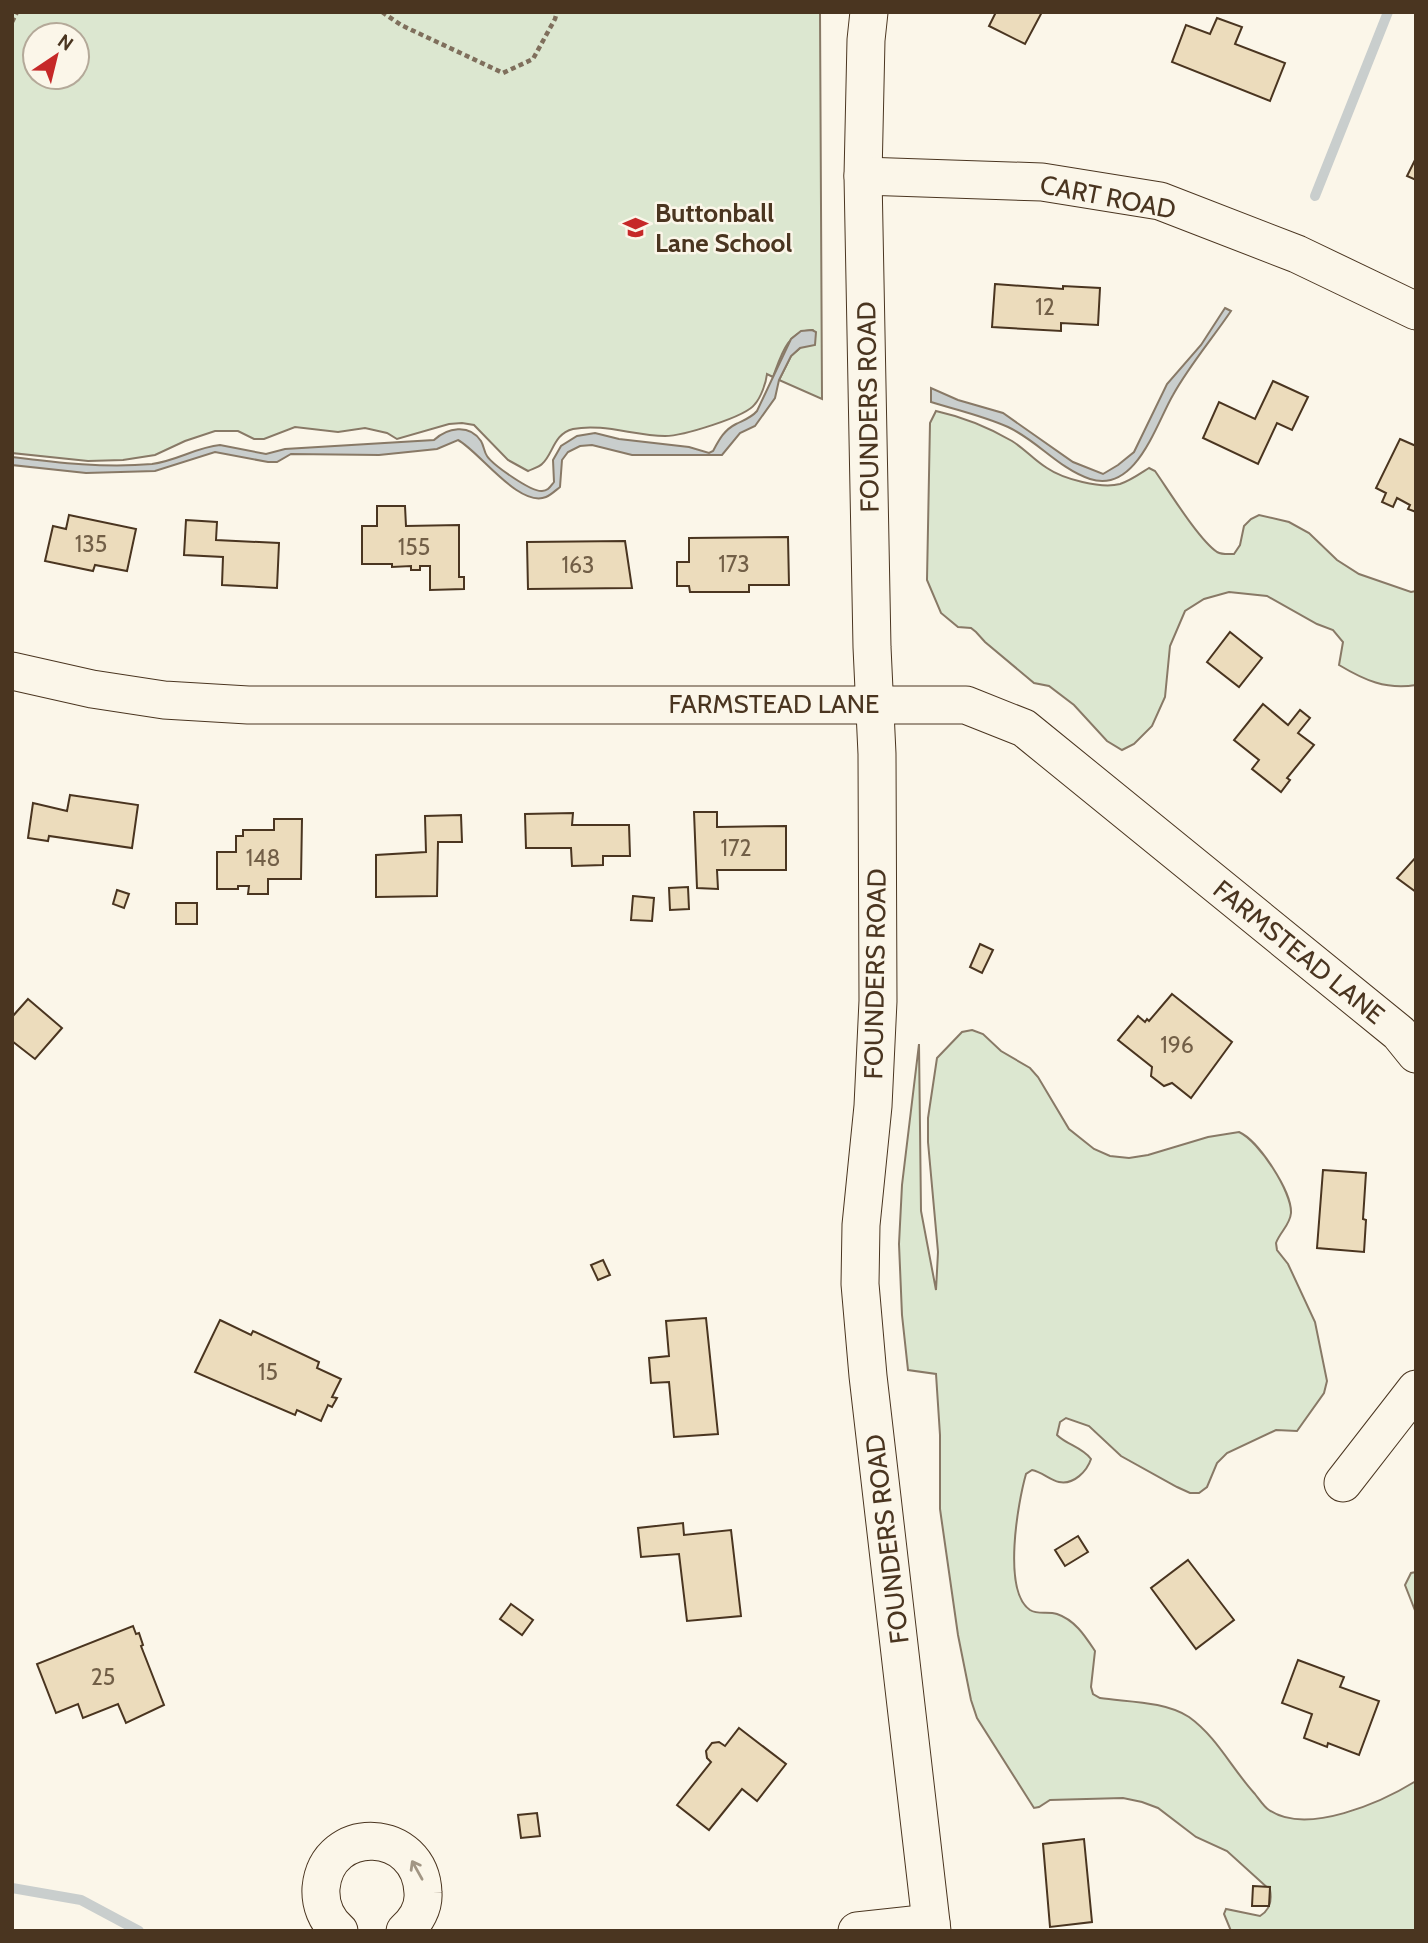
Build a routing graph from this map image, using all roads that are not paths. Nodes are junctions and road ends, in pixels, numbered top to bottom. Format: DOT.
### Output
graph roads {
  1 [pos="869,12"];
  2 [pos="863,176"];
  3 [pos="1416,311"];
  4 [pos="12,671"];
  5 [pos="875,704"];
  6 [pos="1416,1054"];
  7 [pos="1416,1389"];
  8 [pos="1343,1483"];
  9 [pos="931,1927"];
  10 [pos="339,1931"];
  11 [pos="405,1931"];
  12 [pos="857,1931"];
  1 -- 2 [label="street, FOUNDERS ROAD"];
  2 -- 3 [label="street, CART ROAD"];
  2 -- 5 [label="street, FOUNDERS ROAD"];
  4 -- 5 [label="street, FARMSTEAD LANE"];
  5 -- 6 [label="street, FARMSTEAD LANE"];
  5 -- 9 [label="street, FOUNDERS ROAD"];
  7 -- 8 [label="street"];
  9 -- 12 [label="street"];
  11 -- 10 [label="street, one-way"];
}
